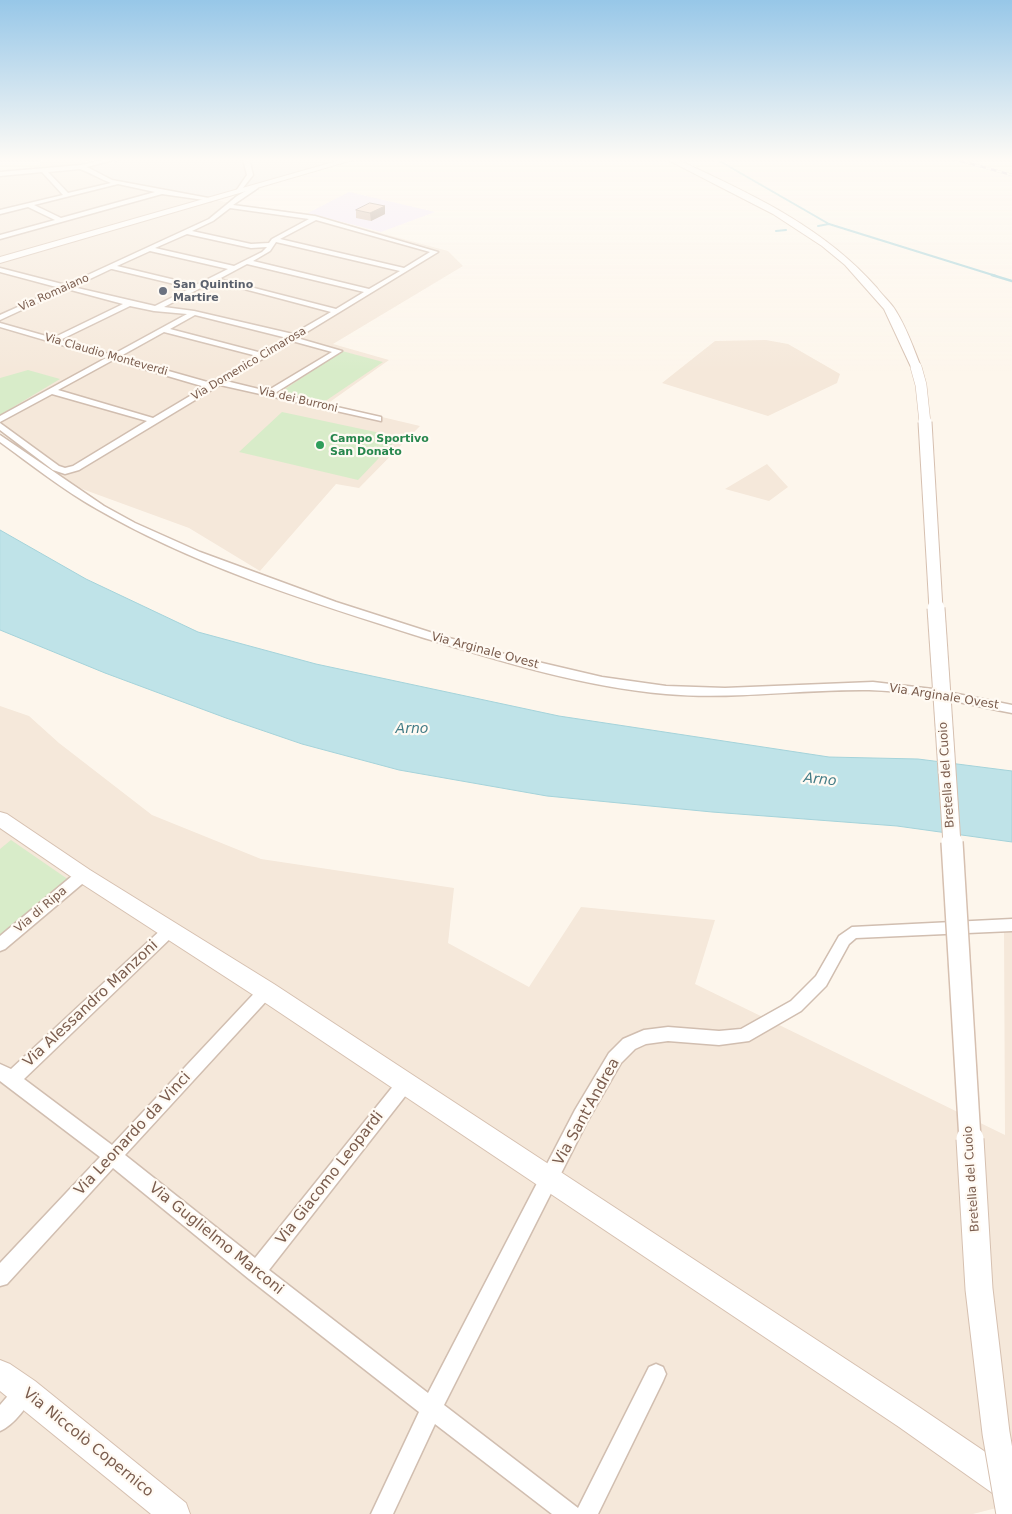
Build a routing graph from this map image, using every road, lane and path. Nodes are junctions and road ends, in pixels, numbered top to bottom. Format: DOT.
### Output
graph roads {
  1 [pos="26,230"];
  2 [pos="106,230"];
  3 [pos="192,230"];
  4 [pos="295,230"];
  5 [pos="358,230"];
  6 [pos="805,230"];
  7 [pos="187,232"];
  8 [pos="0,237"];
  9 [pos="272,243"];
  10 [pos="150,249"];
  11 [pos="0,260"];
  12 [pos="247,262"];
  13 [pos="112,267"];
  14 [pos="234,268"];
  15 [pos="0,270"];
  16 [pos="406,270"];
  17 [pos="212,279"];
  18 [pos="197,287"];
  19 [pos="65,288"];
  20 [pos="371,291"];
  21 [pos="130,304"];
  22 [pos="154,309"];
  23 [pos="338,311"];
  24 [pos="194,313"];
  25 [pos="0,318"];
  26 [pos="0,325"];
  27 [pos="165,329"];
  28 [pos="293,338"];
  29 [pos="54,340"];
  30 [pos="263,355"];
  31 [pos="114,357"];
  32 [pos="215,384"];
  33 [pos="52,391"];
  34 [pos="269,394"];
  35 [pos="0,419"];
  36 [pos="378,419"];
  37 [pos="155,421"];
  38 [pos="0,426"];
  39 [pos="0,438"];
  40 [pos="1012,709"];
  41 [pos="0,819"];
  42 [pos="83,874"];
  43 [pos="1012,925"];
  44 [pos="170,930"];
  45 [pos="0,945"];
  46 [pos="266,991"];
  47 [pos="6,1075"];
  48 [pos="404,1085"];
  49 [pos="113,1156"];
  50 [pos="550,1180"];
  51 [pos="256,1272"];
  52 [pos="0,1277"];
  53 [pos="0,1374"];
  54 [pos="656,1374"];
  55 [pos="24,1391"];
  56 [pos="431,1409"];
  57 [pos="0,1421"];
  58 [pos="1012,1488"];
  59 [pos="175,1514"];
  60 [pos="382,1514"];
  61 [pos="570,1514"];
  62 [pos="587,1514"];
  63 [pos="1010,1514"];
  1 -- 8 [label="street"];
  2 -- 11 [label="main road"];
  3 -- 7 [label="street, Via Romaiano"];
  4 -- 9 [label="street"];
  5 -- 16 [label="street, Via Domenico Cimarosa"];
  6 -- 63 [label="main road, Bretella del Cuoio, bridge"];
  7 -- 9 [label="street"];
  7 -- 10 [label="street, Via Romaiano"];
  9 -- 12 [label="street"];
  9 -- 16 [label="street"];
  10 -- 13 [label="street, Via Romaiano"];
  10 -- 14 [label="street"];
  12 -- 14 [label="street"];
  12 -- 20 [label="street"];
  13 -- 18 [label="street"];
  13 -- 19 [label="street, Via Romaiano"];
  14 -- 17 [label="street"];
  15 -- 19 [label="street"];
  16 -- 20 [label="street, Via Domenico Cimarosa"];
  17 -- 18 [label="street"];
  17 -- 23 [label="street"];
  18 -- 22 [label="street"];
  19 -- 21 [label="street"];
  19 -- 25 [label="street, Via Romaiano"];
  20 -- 23 [label="street, Via Domenico Cimarosa"];
  21 -- 22 [label="street"];
  21 -- 29 [label="street"];
  22 -- 24 [label="street"];
  23 -- 28 [label="street, Via Domenico Cimarosa"];
  24 -- 27 [label="street"];
  24 -- 28 [label="street"];
  26 -- 29 [label="street, Via Claudio Monteverdi"];
  27 -- 30 [label="street"];
  27 -- 31 [label="street"];
  28 -- 30 [label="street, Via Domenico Cimarosa"];
  28 -- 34 [label="street"];
  29 -- 31 [label="street, Via Claudio Monteverdi"];
  30 -- 32 [label="street, Via Domenico Cimarosa"];
  31 -- 32 [label="street, Via Claudio Monteverdi"];
  31 -- 33 [label="street"];
  32 -- 34 [label="street, Via dei Burroni"];
  32 -- 37 [label="street, Via Domenico Cimarosa"];
  33 -- 35 [label="street"];
  33 -- 37 [label="street"];
  34 -- 36 [label="street, Via dei Burroni"];
  37 -- 38 [label="street, Via Domenico Cimarosa"];
  39 -- 40 [label="street, Via Arginale Ovest"];
  41 -- 42 [label="main road"];
  42 -- 44 [label="main road"];
  42 -- 45 [label="street, Via di Ripa"];
  43 -- 50 [label="street, Via Sant'Andrea"];
  44 -- 46 [label="main road"];
  44 -- 47 [label="street, Via Alessandro Manzoni"];
  46 -- 48 [label="main road"];
  46 -- 49 [label="street, Via Leonardo da Vinci"];
  47 -- 49 [label="street, Via Guglielmo Marconi"];
  48 -- 50 [label="main road"];
  48 -- 51 [label="street, Via Giacomo Leopardi"];
  49 -- 51 [label="street, Via Guglielmo Marconi"];
  49 -- 52 [label="street, Via Leonardo da Vinci"];
  50 -- 56 [label="street, Via Sant'Andrea"];
  50 -- 58 [label="main road"];
  51 -- 56 [label="street, Via Guglielmo Marconi"];
  53 -- 55 [label="main road, Via Niccolò Copernico"];
  54 -- 62 [label="street"];
  55 -- 57 [label="street"];
  55 -- 59 [label="main road, Via Niccolò Copernico"];
  56 -- 60 [label="street, Via Sant'Andrea"];
  56 -- 61 [label="street, Via Guglielmo Marconi"];
}
